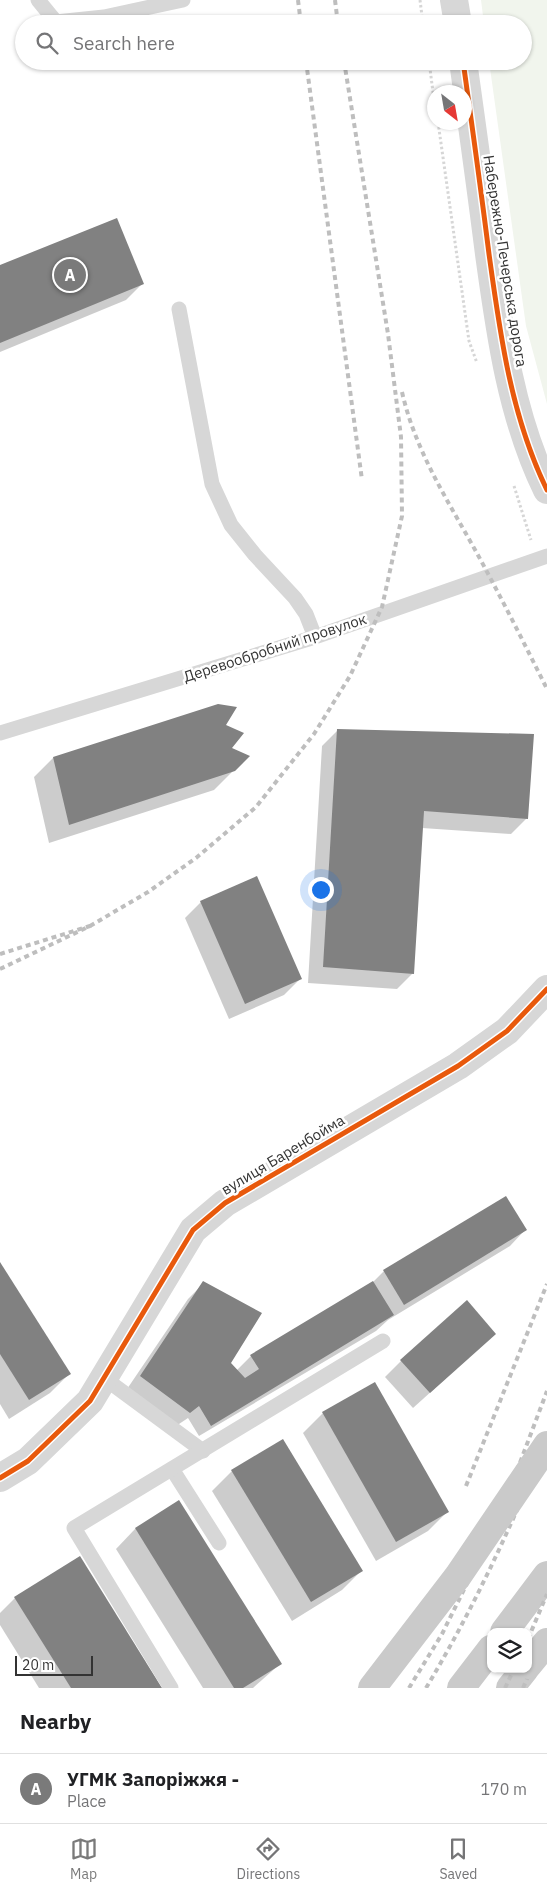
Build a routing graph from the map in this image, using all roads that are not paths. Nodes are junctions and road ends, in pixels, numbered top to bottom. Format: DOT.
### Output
graph roads {
  1 [pos="38,0"];
  2 [pos="183,0"];
  3 [pos="454,0"];
  4 [pos="50,15"];
  5 [pos="113,15"];
  6 [pos="456,15"];
  7 [pos="464,70"];
  8 [pos="179,310"];
  9 [pos="547,490"];
  10 [pos="547,556"];
  11 [pos="315,637"];
  12 [pos="0,733"];
  13 [pos="547,989"];
  14 [pos="383,1341"];
  15 [pos="104,1378"];
  16 [pos="547,1445"];
  17 [pos="202,1451"];
  18 [pos="172,1469"];
  19 [pos="0,1478"];
  20 [pos="219,1543"];
  21 [pos="547,1575"];
  22 [pos="507,1628"];
  23 [pos="547,1642"];
  24 [pos="487,1654"];
  25 [pos="532,1661"];
  26 [pos="522,1673"];
  27 [pos="171,1688"];
  28 [pos="372,1688"];
  29 [pos="461,1688"];
  30 [pos="510,1688"];
  1 -- 4 [label="lane"];
  2 -- 5 [label="lane"];
  3 -- 6 [label="street"];
  7 -- 9 [label="street, Набережно-Печерська дорога"];
  8 -- 11 [label="lane"];
  10 -- 11 [label="lane, Деревообробний провулок"];
  11 -- 12 [label="lane, Деревообробний провулок"];
  13 -- 15 [label="street, вулиця Баренбойма"];
  14 -- 17 [label="lane"];
  15 -- 17 [label="lane"];
  15 -- 19 [label="street, вулиця Баренбойма"];
  16 -- 28 [label="main road, bridge"];
  17 -- 18 [label="lane"];
  18 -- 20 [label="lane"];
  18 -- 27 [label="lane"];
  21 -- 22 [label="main road"];
  23 -- 25 [label="main road, bridge"];
  24 -- 29 [label="main road"];
  26 -- 30 [label="main road"];
}
